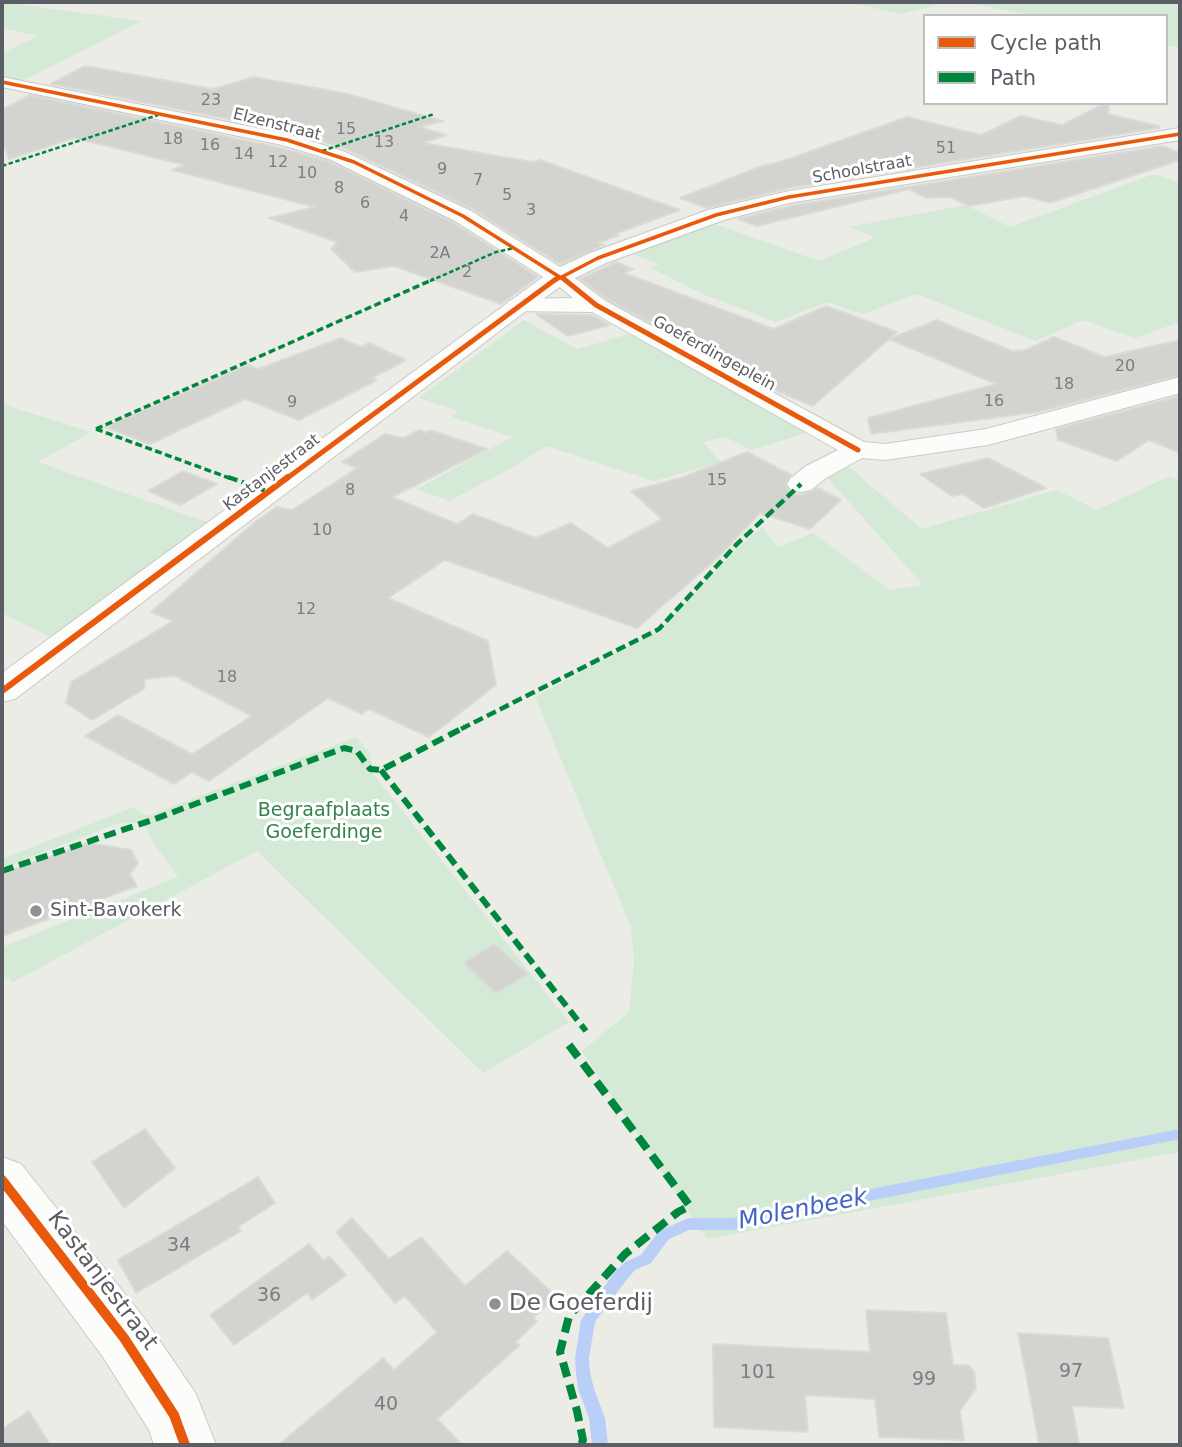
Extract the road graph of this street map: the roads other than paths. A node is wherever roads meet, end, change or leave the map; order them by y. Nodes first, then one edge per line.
1 (2, 82) edge
2 (1180, 134) edge
3 (559, 277) junction
4 (596, 305) junction
5 (517, 306) junction
6 (1180, 385) edge
7 (858, 450) junction
8 (801, 484) dead end
9 (2, 691) edge
10 (2, 1180) edge
11 (185, 1445) edge

1 - 3 street, Elzenstraat
2 - 3 street, Schoolstraat
3 - 4 street, Goeferdingeplein
3 - 5 street, Kastanjestraat
4 - 5 street, Goeferdingeplein
4 - 7 street, Goeferdingeplein
5 - 9 street, Kastanjestraat
6 - 7 street, Goeferdingeplein
7 - 8 street, Goeferdingeplein
10 - 11 street, Kastanjestraat

